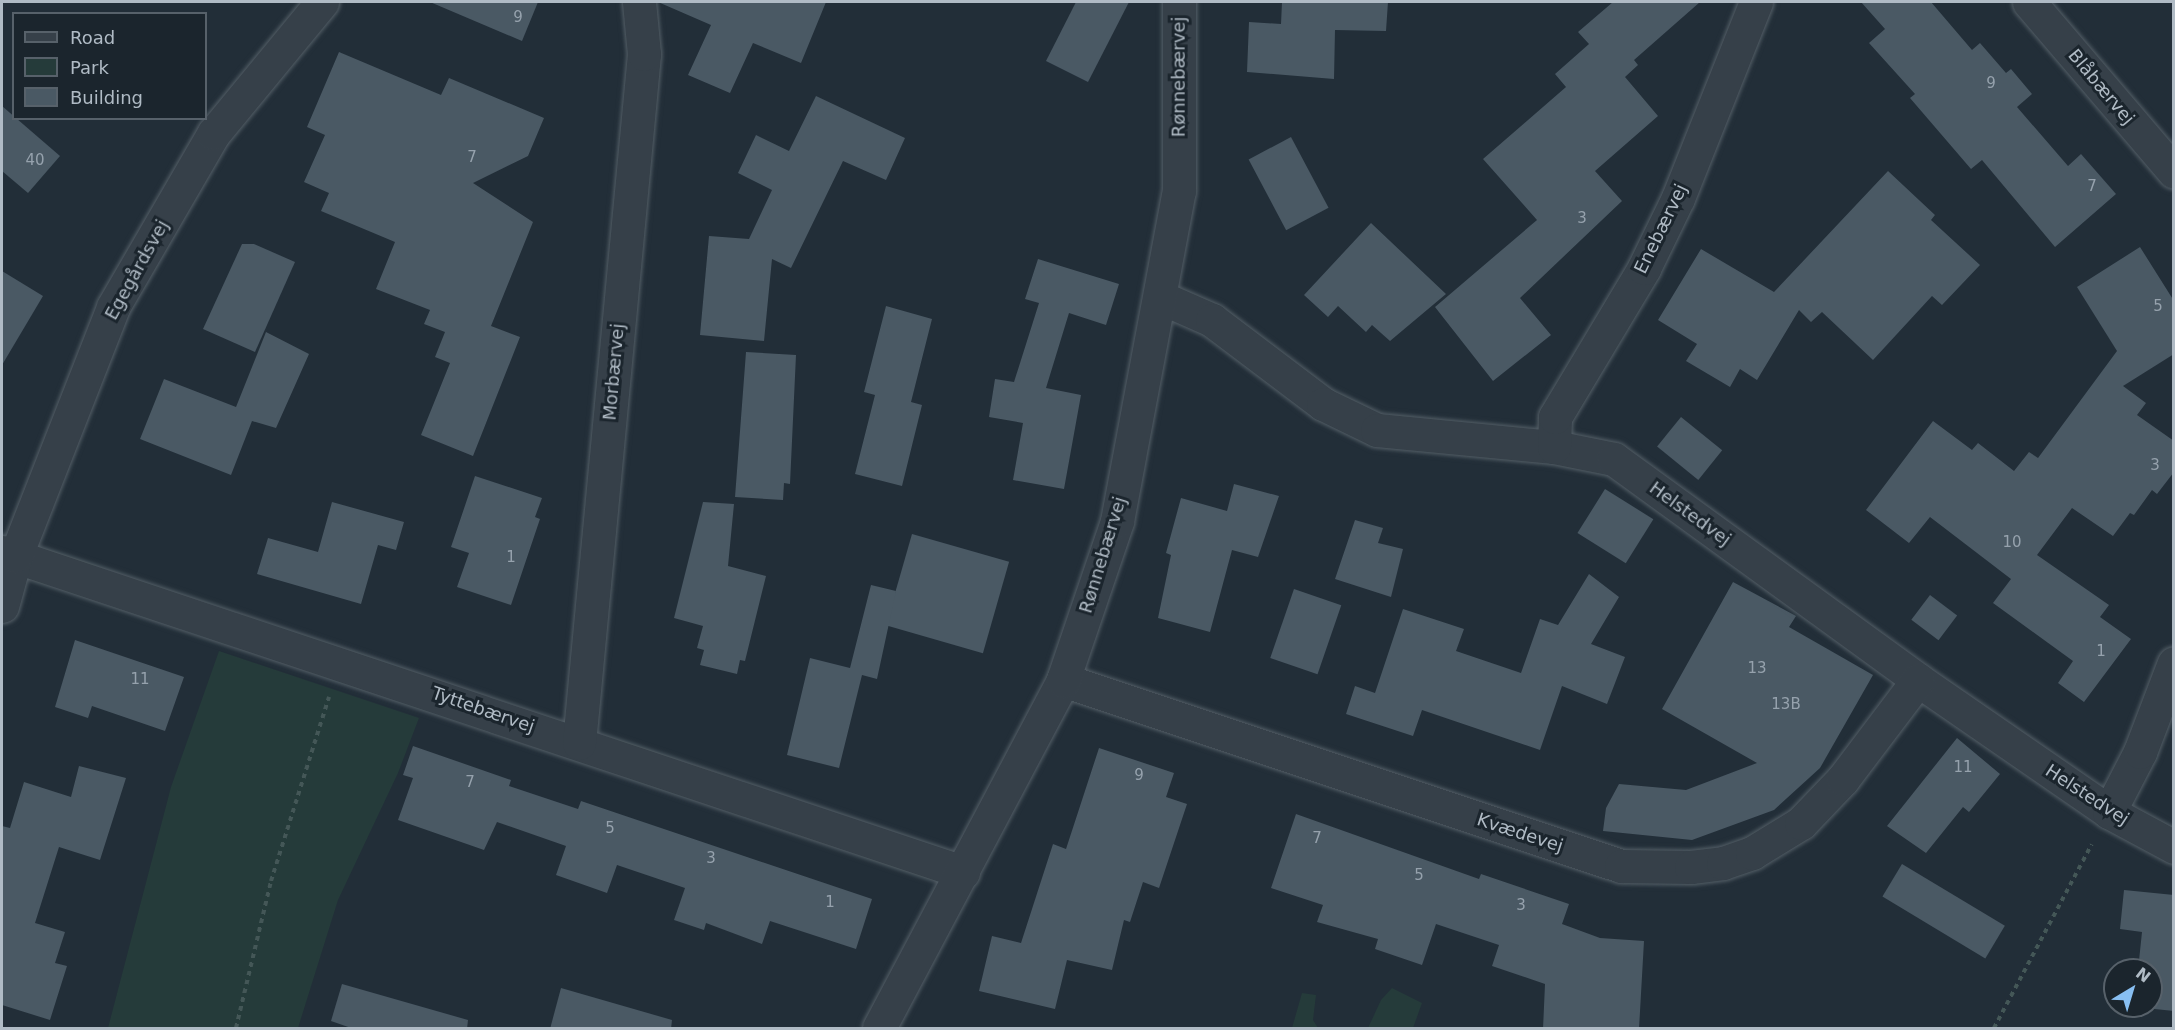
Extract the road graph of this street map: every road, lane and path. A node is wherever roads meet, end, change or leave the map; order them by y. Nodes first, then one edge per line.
1 (322, 2) edge
2 (639, 2) edge
3 (1179, 2) edge
4 (1756, 2) edge
5 (2029, 2) edge
6 (2174, 172) edge
7 (1162, 298) junction
8 (1554, 447) junction
9 (9, 554) edge
10 (2, 606) edge
11 (340, 662) junction
12 (2174, 663) edge
13 (1063, 680) junction
14 (1918, 680) junction
15 (579, 743) junction
16 (2109, 812) junction
17 (2174, 847) edge
18 (963, 872) junction
19 (236, 1029) edge
20 (879, 1029) edge
21 (1994, 1029) edge

1 - 9 street, Egegårdsvej
2 - 15 street, Morbærvej
3 - 7 street, Rønnebærvej
4 - 8 street, Enebærvej
5 - 6 street, Blåbærvej
7 - 8 street, Helstedvej
7 - 13 street, Rønnebærvej
8 - 14 street, Helstedvej
9 - 10 street, Egegårdsvej
9 - 11 street, Tyttebærvej
11 - 15 street, Tyttebærvej
11 - 19 path
12 - 16 street
13 - 14 street, Kvædevej
13 - 18 street, Rønnebærvej
14 - 16 street, Helstedvej
15 - 18 street, Tyttebærvej
16 - 17 street, Helstedvej
16 - 21 path
18 - 20 street, Rønnebærvej

